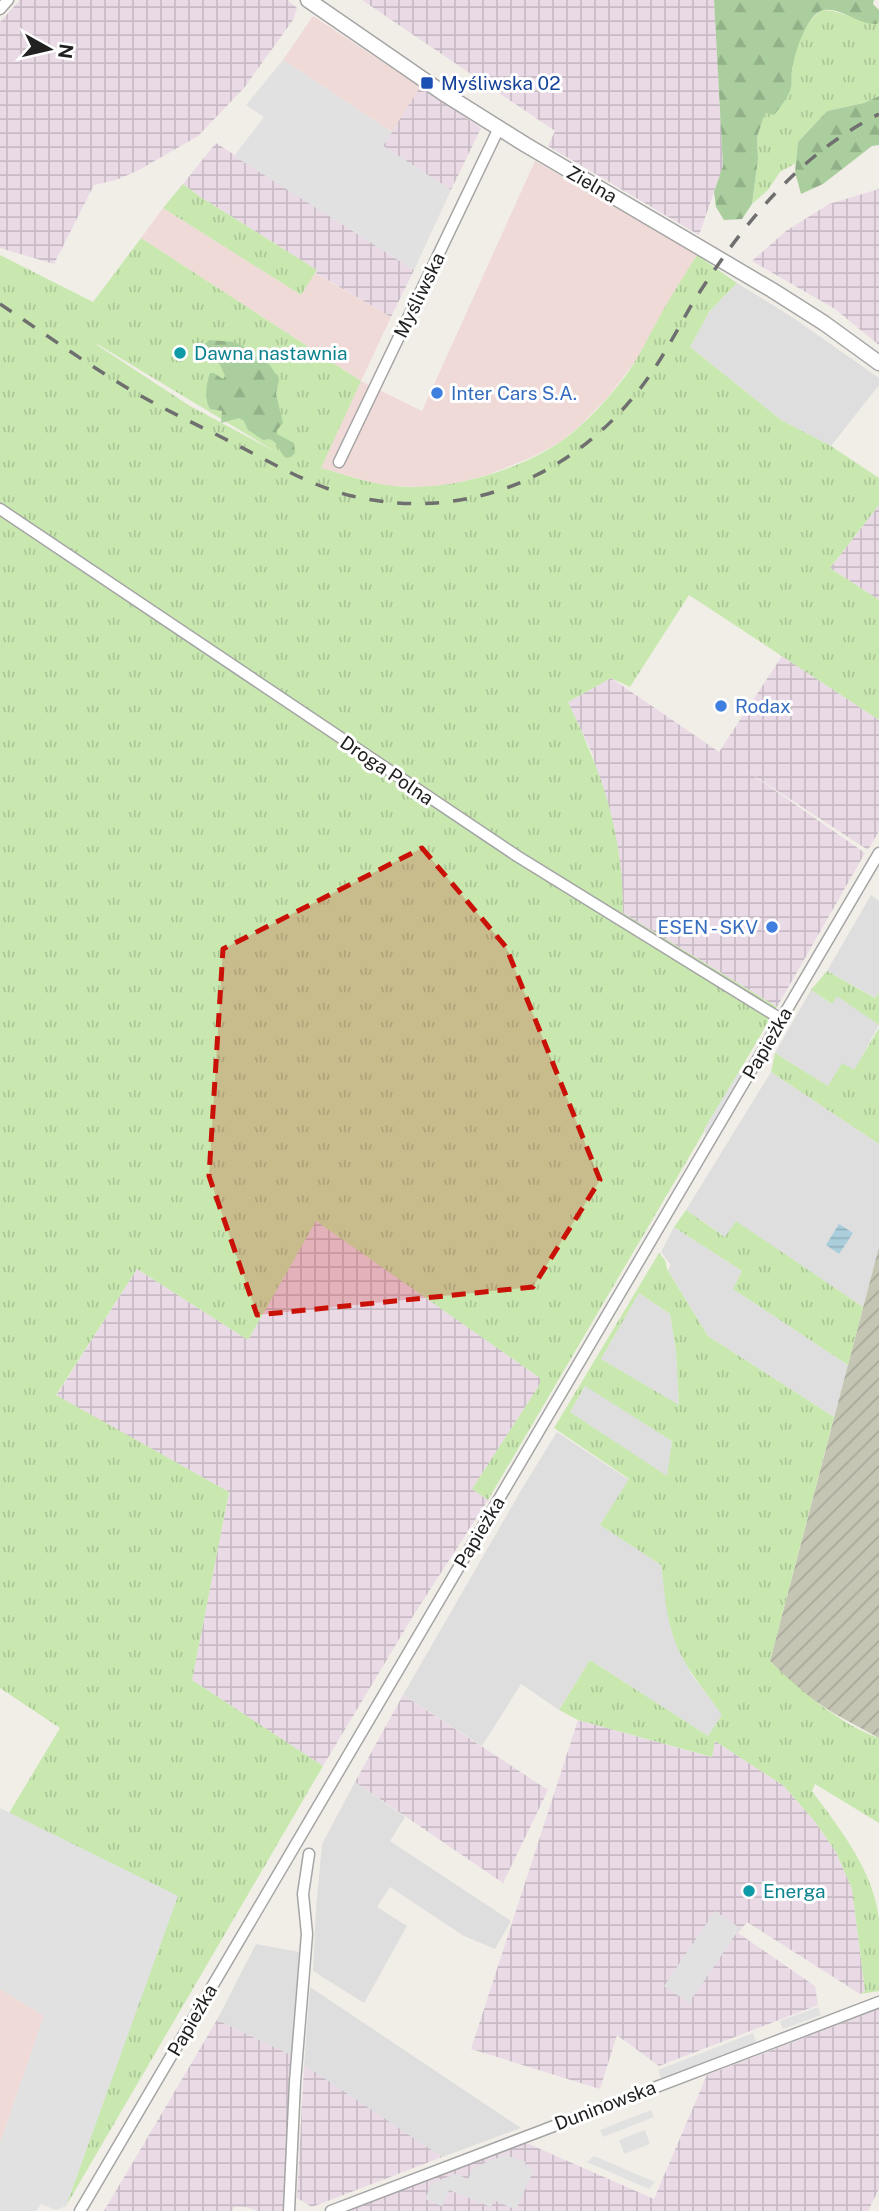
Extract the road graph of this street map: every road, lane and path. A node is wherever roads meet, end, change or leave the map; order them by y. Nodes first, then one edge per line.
1 (8, 0) edge
2 (308, 0) edge
3 (0, 9) edge
4 (499, 128) junction
5 (879, 363) edge
6 (339, 462) dead end
7 (0, 509) edge
8 (879, 853) edge
9 (781, 1019) junction
10 (309, 1854) dead end
11 (879, 2001) edge
12 (289, 2198) junction
13 (80, 2211) edge
14 (289, 2211) edge
15 (302, 2211) edge
16 (331, 2211) edge

1 - 3 street
2 - 4 street, Zielna
4 - 5 street, Zielna
4 - 6 street, Myśliwska
7 - 9 street, Droga Polna
8 - 9 street, Papieżka
9 - 13 street, Papieżka
10 - 12 street
11 - 16 street, Duninowska
12 - 14 street
12 - 15 street

